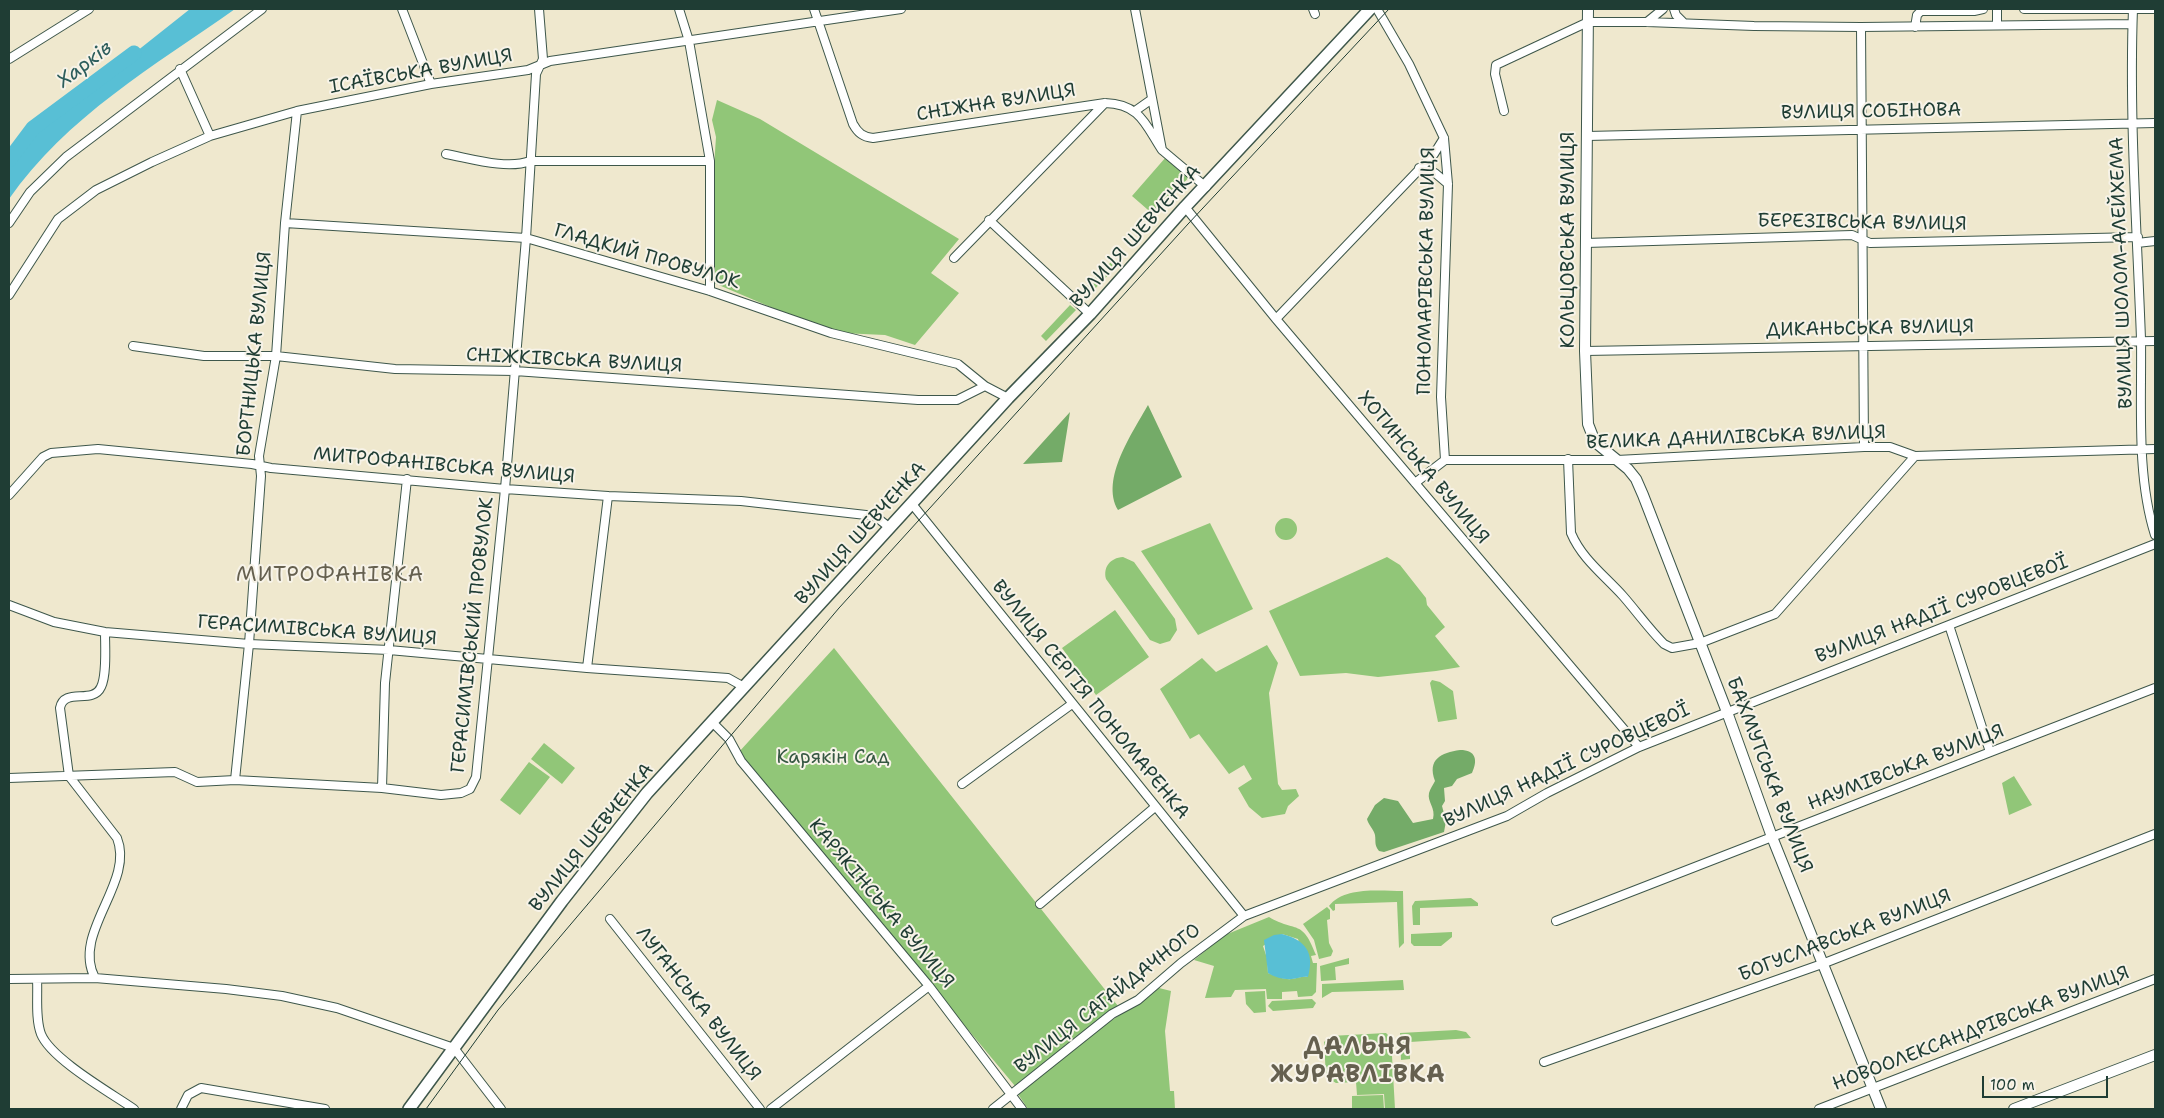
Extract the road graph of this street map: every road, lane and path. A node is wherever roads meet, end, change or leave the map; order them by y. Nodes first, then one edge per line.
1 (88, 9) edge
2 (262, 9) edge
3 (402, 9) edge
4 (538, 9) edge
5 (679, 9) edge
6 (814, 9) edge
7 (900, 9) edge
8 (1135, 9) edge
9 (1370, 9) edge
10 (1377, 9) edge
11 (1588, 9) edge
12 (1663, 9) edge
13 (1674, 9) edge
14 (1983, 9) edge
15 (1997, 9) edge
16 (2024, 9) edge
17 (2133, 9) edge
18 (2155, 9) edge
19 (817, 22) junction
20 (1588, 22) junction
21 (1647, 22) junction
22 (1684, 23) junction
23 (2132, 24) junction
24 (1997, 25) junction
25 (1915, 26) junction
26 (1861, 27) junction
27 (689, 41) junction
28 (9, 59) edge
29 (540, 66) junction
30 (180, 69) junction
31 (431, 84) junction
32 (1152, 99) junction
33 (1105, 103) junction
34 (1083, 106) junction
35 (297, 111) junction
36 (1135, 111) junction
37 (1504, 111) dead end
38 (1087, 122) junction
39 (2134, 123) junction
40 (2155, 123) edge
41 (1862, 128) junction
42 (210, 136) junction
43 (1587, 136) junction
44 (1444, 138) junction
45 (1162, 150) junction
46 (446, 154) dead end
47 (530, 161) junction
48 (710, 161) junction
49 (1419, 168) junction
50 (1448, 184) junction
51 (1206, 186) junction
52 (1185, 207) junction
53 (989, 220) junction
54 (9, 223) edge
55 (285, 223) junction
56 (526, 238) junction
57 (1863, 240) junction
58 (2137, 240) junction
59 (2155, 242) edge
60 (1586, 243) junction
61 (954, 258) dead end
62 (710, 291) junction
63 (9, 295) edge
64 (1090, 314) junction
65 (1276, 319) junction
66 (2141, 341) junction
67 (2155, 341) edge
68 (1864, 345) junction
69 (132, 346) dead end
70 (1585, 351) junction
71 (276, 356) junction
72 (515, 371) junction
73 (985, 386) junction
74 (1008, 398) junction
75 (1864, 447) junction
76 (2143, 449) junction
77 (2155, 449) edge
78 (1915, 456) junction
79 (1568, 459) junction
80 (1445, 460) junction
81 (1616, 460) junction
82 (260, 466) junction
83 (407, 479) junction
84 (1415, 483) junction
85 (505, 489) junction
86 (9, 495) edge
87 (608, 496) junction
88 (912, 504) junction
89 (890, 528) junction
90 (2155, 535) edge
91 (2155, 544) edge
92 (9, 605) edge
93 (1949, 625) junction
94 (105, 632) junction
95 (1700, 643) junction
96 (249, 644) junction
97 (389, 650) junction
98 (487, 660) junction
99 (587, 668) junction
100 (744, 687) junction
101 (2155, 688) edge
102 (1072, 704) junction
103 (1727, 712) junction
104 (712, 722) junction
105 (1639, 747) junction
106 (1990, 752) junction
107 (69, 776) junction
108 (9, 778) edge
109 (235, 780) junction
110 (962, 784) dead end
111 (382, 788) junction
112 (1156, 806) junction
113 (2155, 834) edge
114 (1772, 837) junction
115 (1040, 904) dead end
116 (1244, 916) junction
117 (610, 919) dead end
118 (1556, 921) dead end
119 (1822, 964) junction
120 (95, 978) junction
121 (9, 979) edge
122 (38, 979) junction
123 (2155, 979) edge
124 (929, 986) junction
125 (454, 1048) junction
126 (2155, 1055) edge
127 (1544, 1062) dead end
128 (1873, 1088) junction
129 (1012, 1094) junction
130 (134, 1109) edge
131 (181, 1109) edge
132 (325, 1109) edge
133 (409, 1109) edge
134 (501, 1109) edge
135 (760, 1109) edge
136 (771, 1109) edge
137 (993, 1109) edge
138 (1022, 1109) edge
139 (1819, 1109) edge
140 (1881, 1109) edge
141 (2014, 1109) edge

1 - 28 street
2 - 30 street
3 - 31 street
4 - 29 street, ГЕРАСИМІВСЬКИЙ ПРОВУЛОК
5 - 27 street
6 - 19 street
7 - 19 street, ІСАЇВСЬКА ВУЛИЦЯ
8 - 32 street
9 - 51 main road, ВУЛИЦЯ ШЕВЧЕНКА
10 - 44 street, ПОНОМАРІВСЬКА ВУЛИЦЯ
11 - 20 street, КОЛЬЦОВСЬКА ВУЛИЦЯ
12 - 21 street
13 - 22 street
14 - 25 street
15 - 24 street
16 - 17 street
17 - 18 street
17 - 23 street, ВУЛИЦЯ ШОЛОМ-АЛЕЙХЕМА
19 - 27 street, ІСАЇВСЬКА ВУЛИЦЯ
19 - 34 street, СНІЖНА ВУЛИЦЯ
20 - 21 street
20 - 37 street
20 - 43 street, КОЛЬЦОВСЬКА ВУЛИЦЯ
21 - 22 street
22 - 26 street
23 - 24 street
23 - 39 street, ВУЛИЦЯ ШОЛОМ-АЛЕЙХЕМА
24 - 25 street
25 - 26 street
26 - 41 street
27 - 29 street, ІСАЇВСЬКА ВУЛИЦЯ
27 - 48 street
29 - 31 street, ІСАЇВСЬКА ВУЛИЦЯ
29 - 47 street, ГЕРАСИМІВСЬКИЙ ПРОВУЛОК
30 - 42 street
30 - 54 street
31 - 35 street, ІСАЇВСЬКА ВУЛИЦЯ
32 - 36 street
32 - 45 street
33 - 34 street, СНІЖНА ВУЛИЦЯ
33 - 36 street, СНІЖНА ВУЛИЦЯ
33 - 38 street
34 - 38 street
35 - 42 street, ІСАЇВСЬКА ВУЛИЦЯ
35 - 55 street, БОРТНИЦЬКА ВУЛИЦЯ
36 - 45 street
38 - 53 street
39 - 40 street, ВУЛИЦЯ СОБІНОВА
39 - 41 street, ВУЛИЦЯ СОБІНОВА
39 - 58 street, ВУЛИЦЯ ШОЛОМ-АЛЕЙХЕМА
41 - 43 street, ВУЛИЦЯ СОБІНОВА
41 - 57 street
42 - 63 street, ІСАЇВСЬКА ВУЛИЦЯ
43 - 60 street, КОЛЬЦОВСЬКА ВУЛИЦЯ
44 - 49 street
44 - 50 street, ПОНОМАРІВСЬКА ВУЛИЦЯ
45 - 51 street
46 - 47 street
47 - 48 street
47 - 56 street, ГЕРАСИМІВСЬКИЙ ПРОВУЛОК
48 - 62 street
49 - 50 street
49 - 65 street
50 - 80 street, ПОНОМАРІВСЬКА ВУЛИЦЯ
51 - 52 main road, ВУЛИЦЯ ШЕВЧЕНКА
52 - 64 main road, ВУЛИЦЯ ШЕВЧЕНКА
52 - 65 street, ХОТИНСЬКА ВУЛИЦЯ
53 - 61 street
53 - 64 street
55 - 56 street, ГЛАДКИЙ ПРОВУЛОК
55 - 71 street, БОРТНИЦЬКА ВУЛИЦЯ
56 - 62 street, ГЛАДКИЙ ПРОВУЛОК
56 - 72 street, ГЕРАСИМІВСЬКИЙ ПРОВУЛОК
57 - 58 street, БЕРЕЗІВСЬКА ВУЛИЦЯ
57 - 60 street, БЕРЕЗІВСЬКА ВУЛИЦЯ
57 - 68 street
58 - 59 street, БЕРЕЗІВСЬКА ВУЛИЦЯ
58 - 66 street, ВУЛИЦЯ ШОЛОМ-АЛЕЙХЕМА
60 - 70 street, КОЛЬЦОВСЬКА ВУЛИЦЯ
62 - 73 street, ГЛАДКИЙ ПРОВУЛОК
64 - 74 main road, ВУЛИЦЯ ШЕВЧЕНКА
65 - 84 street, ХОТИНСЬКА ВУЛИЦЯ
66 - 67 street, ДИКАНЬСЬКА ВУЛИЦЯ
66 - 68 street, ДИКАНЬСЬКА ВУЛИЦЯ
66 - 76 street, ВУЛИЦЯ ШОЛОМ-АЛЕЙХЕМА
68 - 70 street, ДИКАНЬСЬКА ВУЛИЦЯ
68 - 75 street
69 - 71 street, СНІЖКІВСЬКА ВУЛИЦЯ
70 - 81 street, КОЛЬЦОВСЬКА ВУЛИЦЯ
71 - 72 street, СНІЖКІВСЬКА ВУЛИЦЯ
71 - 82 street, БОРТНИЦЬКА ВУЛИЦЯ
72 - 73 street, СНІЖКІВСЬКА ВУЛИЦЯ
72 - 85 street, ГЕРАСИМІВСЬКИЙ ПРОВУЛОК
73 - 74 street
74 - 88 main road, ВУЛИЦЯ ШЕВЧЕНКА
75 - 78 street, ВЕЛИКА ДАНИЛІВСЬКА ВУЛИЦЯ
75 - 81 street, ВЕЛИКА ДАНИЛІВСЬКА ВУЛИЦЯ
76 - 77 street, ВЕЛИКА ДАНИЛІВСЬКА ВУЛИЦЯ
76 - 78 street, ВЕЛИКА ДАНИЛІВСЬКА ВУЛИЦЯ
76 - 90 street, ВУЛИЦЯ ШОЛОМ-АЛЕЙХЕМА
78 - 95 street
79 - 80 street, ВЕЛИКА ДАНИЛІВСЬКА ВУЛИЦЯ
79 - 81 street, ВЕЛИКА ДАНИЛІВСЬКА ВУЛИЦЯ
79 - 95 street
80 - 84 street
81 - 95 street, БАХМУТСЬКА ВУЛИЦЯ
82 - 83 street, МИТРОФАНІВСЬКА ВУЛИЦЯ
82 - 86 street, МИТРОФАНІВСЬКА ВУЛИЦЯ
82 - 96 street, БОРТНИЦЬКА ВУЛИЦЯ
83 - 85 street, МИТРОФАНІВСЬКА ВУЛИЦЯ
83 - 97 street
84 - 105 street, ХОТИНСЬКА ВУЛИЦЯ
85 - 87 street, МИТРОФАНІВСЬКА ВУЛИЦЯ
85 - 98 street, ГЕРАСИМІВСЬКИЙ ПРОВУЛОК
87 - 89 street, МИТРОФАНІВСЬКА ВУЛИЦЯ
87 - 99 street
88 - 89 main road, ВУЛИЦЯ ШЕВЧЕНКА
88 - 102 street, ВУЛИЦЯ СЕРГІЯ ПОНОМАРЕНКА
89 - 100 main road, ВУЛИЦЯ ШЕВЧЕНКА
91 - 93 street, ВУЛИЦЯ НАДІЇ СУРОВЦЕВОЇ
92 - 94 street, ГЕРАСИМІВСЬКА ВУЛИЦЯ
93 - 103 street, ВУЛИЦЯ НАДІЇ СУРОВЦЕВОЇ
93 - 106 street
94 - 96 street, ГЕРАСИМІВСЬКА ВУЛИЦЯ
94 - 107 street
95 - 103 street, БАХМУТСЬКА ВУЛИЦЯ
96 - 97 street, ГЕРАСИМІВСЬКА ВУЛИЦЯ
96 - 109 street, БОРТНИЦЬКА ВУЛИЦЯ
97 - 98 street, ГЕРАСИМІВСЬКА ВУЛИЦЯ
97 - 111 street
98 - 99 street, ГЕРАСИМІВСЬКА ВУЛИЦЯ
98 - 111 street, ГЕРАСИМІВСЬКИЙ ПРОВУЛОК
99 - 100 street, ГЕРАСИМІВСЬКА ВУЛИЦЯ
100 - 104 main road, ВУЛИЦЯ ШЕВЧЕНКА
101 - 106 street, НАУМІВСЬКА ВУЛИЦЯ
102 - 110 street
102 - 112 street, ВУЛИЦЯ СЕРГІЯ ПОНОМАРЕНКА
103 - 105 street, ВУЛИЦЯ НАДІЇ СУРОВЦЕВОЇ
103 - 114 street, БАХМУТСЬКА ВУЛИЦЯ
104 - 124 street, КАРЯКІНСЬКА ВУЛИЦЯ
104 - 125 main road, ВУЛИЦЯ ШЕВЧЕНКА
105 - 116 street, ВУЛИЦЯ НАДІЇ СУРОВЦЕВОЇ
106 - 114 street, НАУМІВСЬКА ВУЛИЦЯ
107 - 108 street
107 - 109 street
107 - 120 street
109 - 111 street
112 - 115 street
112 - 116 street, ВУЛИЦЯ СЕРГІЯ ПОНОМАРЕНКА
113 - 119 street, БОГУСЛАВСЬКА ВУЛИЦЯ
114 - 118 street, НАУМІВСЬКА ВУЛИЦЯ
114 - 119 street, БАХМУТСЬКА ВУЛИЦЯ
116 - 129 street, ВУЛИЦЯ САГАЙДАЧНОГО
117 - 135 street, ЛУГАНСЬКА ВУЛИЦЯ
119 - 127 street, БОГУСЛАВСЬКА ВУЛИЦЯ
119 - 128 street, БАХМУТСЬКА ВУЛИЦЯ
120 - 122 street
120 - 125 street
121 - 122 street
122 - 130 street
123 - 128 street, НОВООЛЕКСАНДРІВСЬКА ВУЛИЦЯ
124 - 129 street, КАРЯКІНСЬКА ВУЛИЦЯ
124 - 136 street
125 - 133 main road, ВУЛИЦЯ ШЕВЧЕНКА
125 - 134 street
126 - 141 street
128 - 139 street, НОВООЛЕКСАНДРІВСЬКА ВУЛИЦЯ
128 - 140 street, БАХМУТСЬКА ВУЛИЦЯ
129 - 137 street, ВУЛИЦЯ САГАЙДАЧНОГО
129 - 138 street, КАРЯКІНСЬКА ВУЛИЦЯ
131 - 132 street

